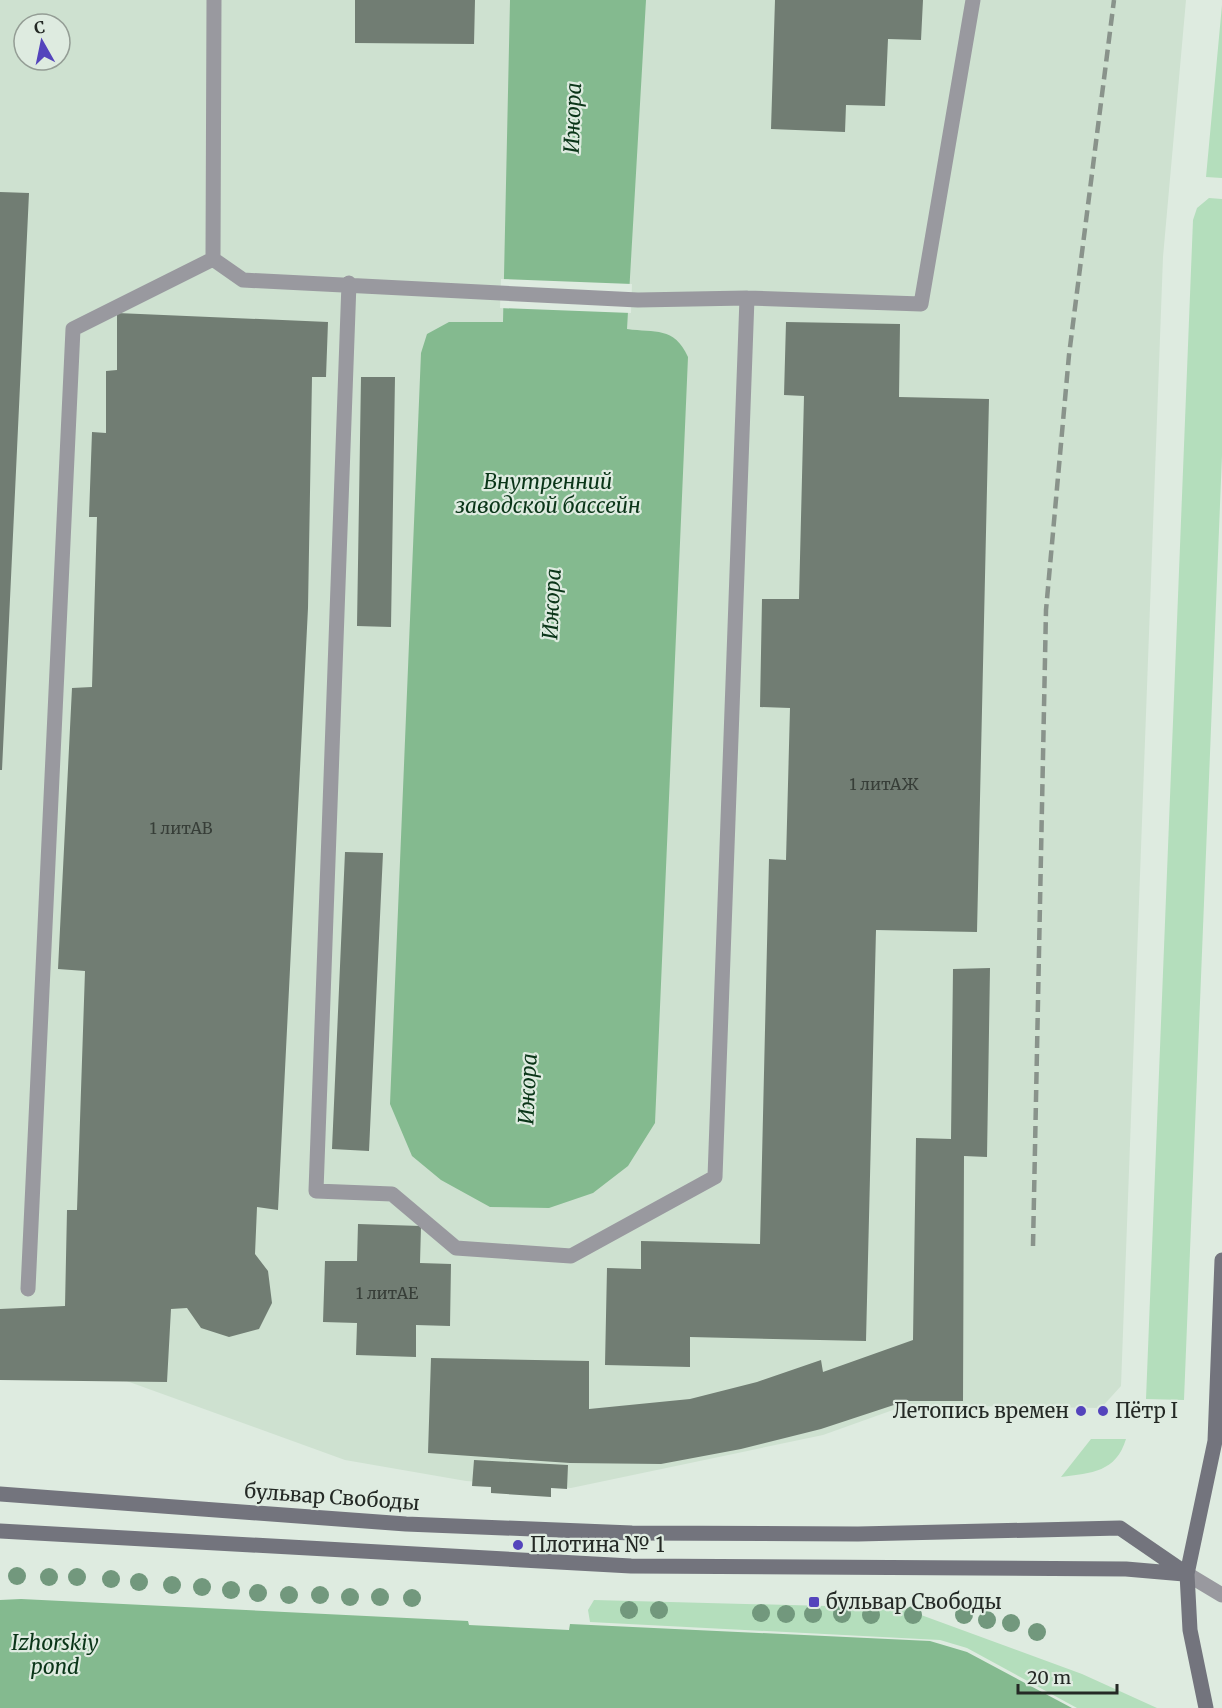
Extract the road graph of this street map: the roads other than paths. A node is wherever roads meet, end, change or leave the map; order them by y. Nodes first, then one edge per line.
1 (214, 0) edge
2 (973, 0) edge
3 (213, 260) junction
4 (349, 283) junction
5 (747, 298) junction
6 (1222, 1260) edge
7 (28, 1289) dead end
8 (0, 1494) edge
9 (0, 1531) edge
10 (1187, 1574) junction
11 (1222, 1594) edge
12 (1205, 1703) edge

1 - 3 street
2 - 5 street
3 - 4 street
3 - 7 street
4 - 5 street
4 - 5 street
6 - 10 main road
8 - 10 main road, бульвар Свободы
9 - 10 main road
10 - 11 street
10 - 12 main road

